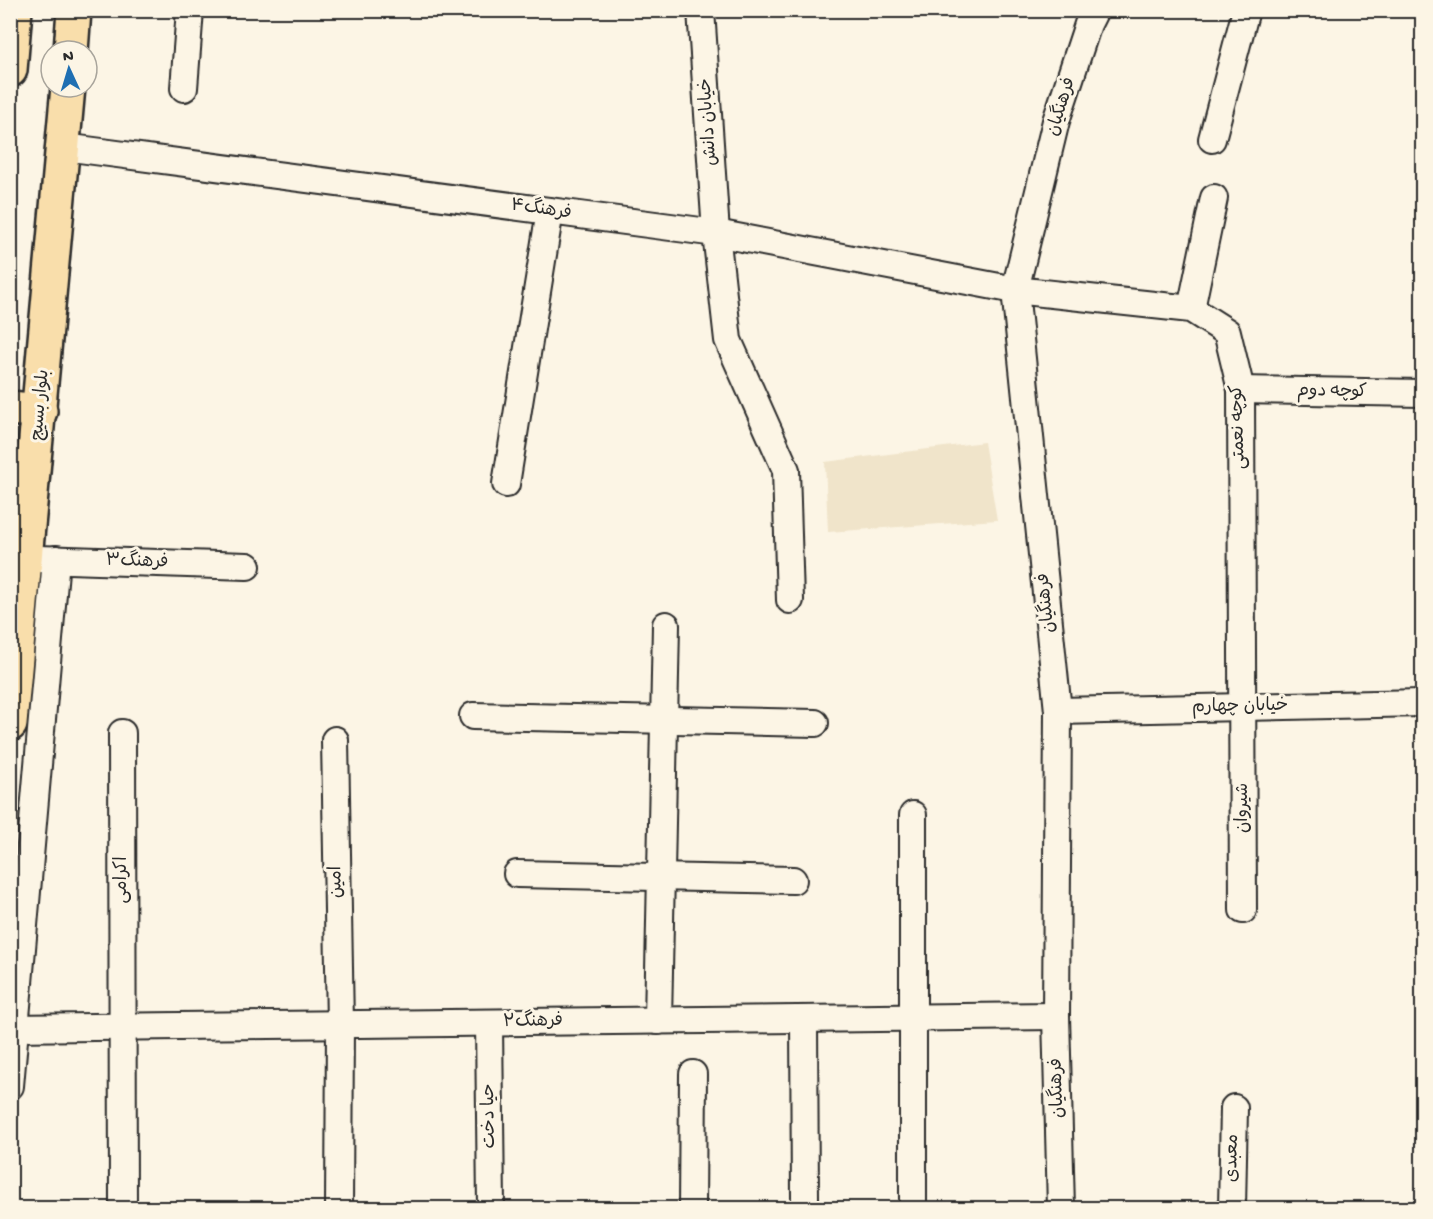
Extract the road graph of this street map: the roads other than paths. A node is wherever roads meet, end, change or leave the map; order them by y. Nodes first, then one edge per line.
1 (15, 10) edge
2 (74, 10) edge
3 (190, 10) edge
4 (701, 10) edge
5 (1095, 10) edge
6 (1246, 10) edge
7 (72, 39) edge
8 (10, 70) edge
9 (184, 87) dead end
10 (67, 99) edge
11 (1212, 140) dead end
12 (64, 147) junction
13 (1214, 198) dead end
14 (550, 211) junction
15 (716, 233) junction
16 (1015, 290) junction
17 (1191, 309) junction
18 (1241, 390) junction
19 (1422, 393) edge
20 (25, 410) edge
21 (506, 484) dead end
22 (41, 559) junction
23 (247, 566) dead end
24 (790, 600) dead end
25 (666, 625) dead end
26 (1422, 703) edge
27 (1244, 707) junction
28 (1058, 711) junction
29 (473, 716) dead end
30 (664, 720) junction
31 (815, 723) dead end
32 (10, 724) edge
33 (122, 733) dead end
34 (335, 740) dead end
35 (913, 814) dead end
36 (517, 874) dead end
37 (661, 877) junction
38 (794, 880) dead end
39 (1243, 910) dead end
40 (1056, 1016) junction
41 (913, 1018) junction
42 (804, 1019) junction
43 (658, 1021) junction
44 (489, 1023) junction
45 (340, 1024) junction
46 (122, 1027) junction
47 (13, 1028) edge
48 (693, 1074) dead end
49 (10, 1086) edge
50 (1234, 1108) dead end
51 (805, 1199) dead end
52 (123, 1209) edge
53 (339, 1209) edge
54 (491, 1209) edge
55 (692, 1209) edge
56 (913, 1209) edge
57 (1061, 1209) edge
58 (1232, 1209) edge

1 - 8 main road
2 - 7 main road
3 - 9 street
4 - 15 street, خیابان دانش
5 - 16 street, فرهنگیان
6 - 11 street
10 - 12 main road, بلوار بسیج
12 - 14 street, فرهنگ۴
12 - 20 main road, بلوار بسیج
13 - 17 street
14 - 15 street, فرهنگ۴
14 - 21 street
15 - 16 street, فرهنگ۴
15 - 24 street, خیابان دانش
16 - 17 street, کوچه نعمتی
16 - 28 street, فرهنگیان
17 - 18 street, کوچه نعمتی
18 - 19 street, کوچه دوم
18 - 27 street, کوچه نعمتی
20 - 22 main road, بلوار بسیج
22 - 23 street, فرهنگ۳
22 - 32 main road, بلوار بسیج
22 - 47 street
25 - 30 street
26 - 27 street, خیابان چهارم
27 - 28 street, خیابان چهارم
27 - 39 street, شیروان
28 - 40 street, فرهنگیان
29 - 30 street
30 - 31 street
30 - 37 street
33 - 46 street, اکرامی
34 - 45 street, امین
35 - 41 street
36 - 37 street
37 - 38 street
37 - 43 street
40 - 41 street, فرهنگ۲
40 - 57 street, فرهنگیان
41 - 42 street, فرهنگ۲
41 - 56 street
42 - 43 street, فرهنگ۲
42 - 51 street
43 - 44 street, فرهنگ۲
44 - 45 street, فرهنگ۲
44 - 54 street, حیا دخت
45 - 46 street, فرهنگ۲
45 - 53 street, امین
46 - 47 street, فرهنگ۲
46 - 52 street, اکرامی
47 - 49 street
48 - 55 street
50 - 58 street, معبدی

